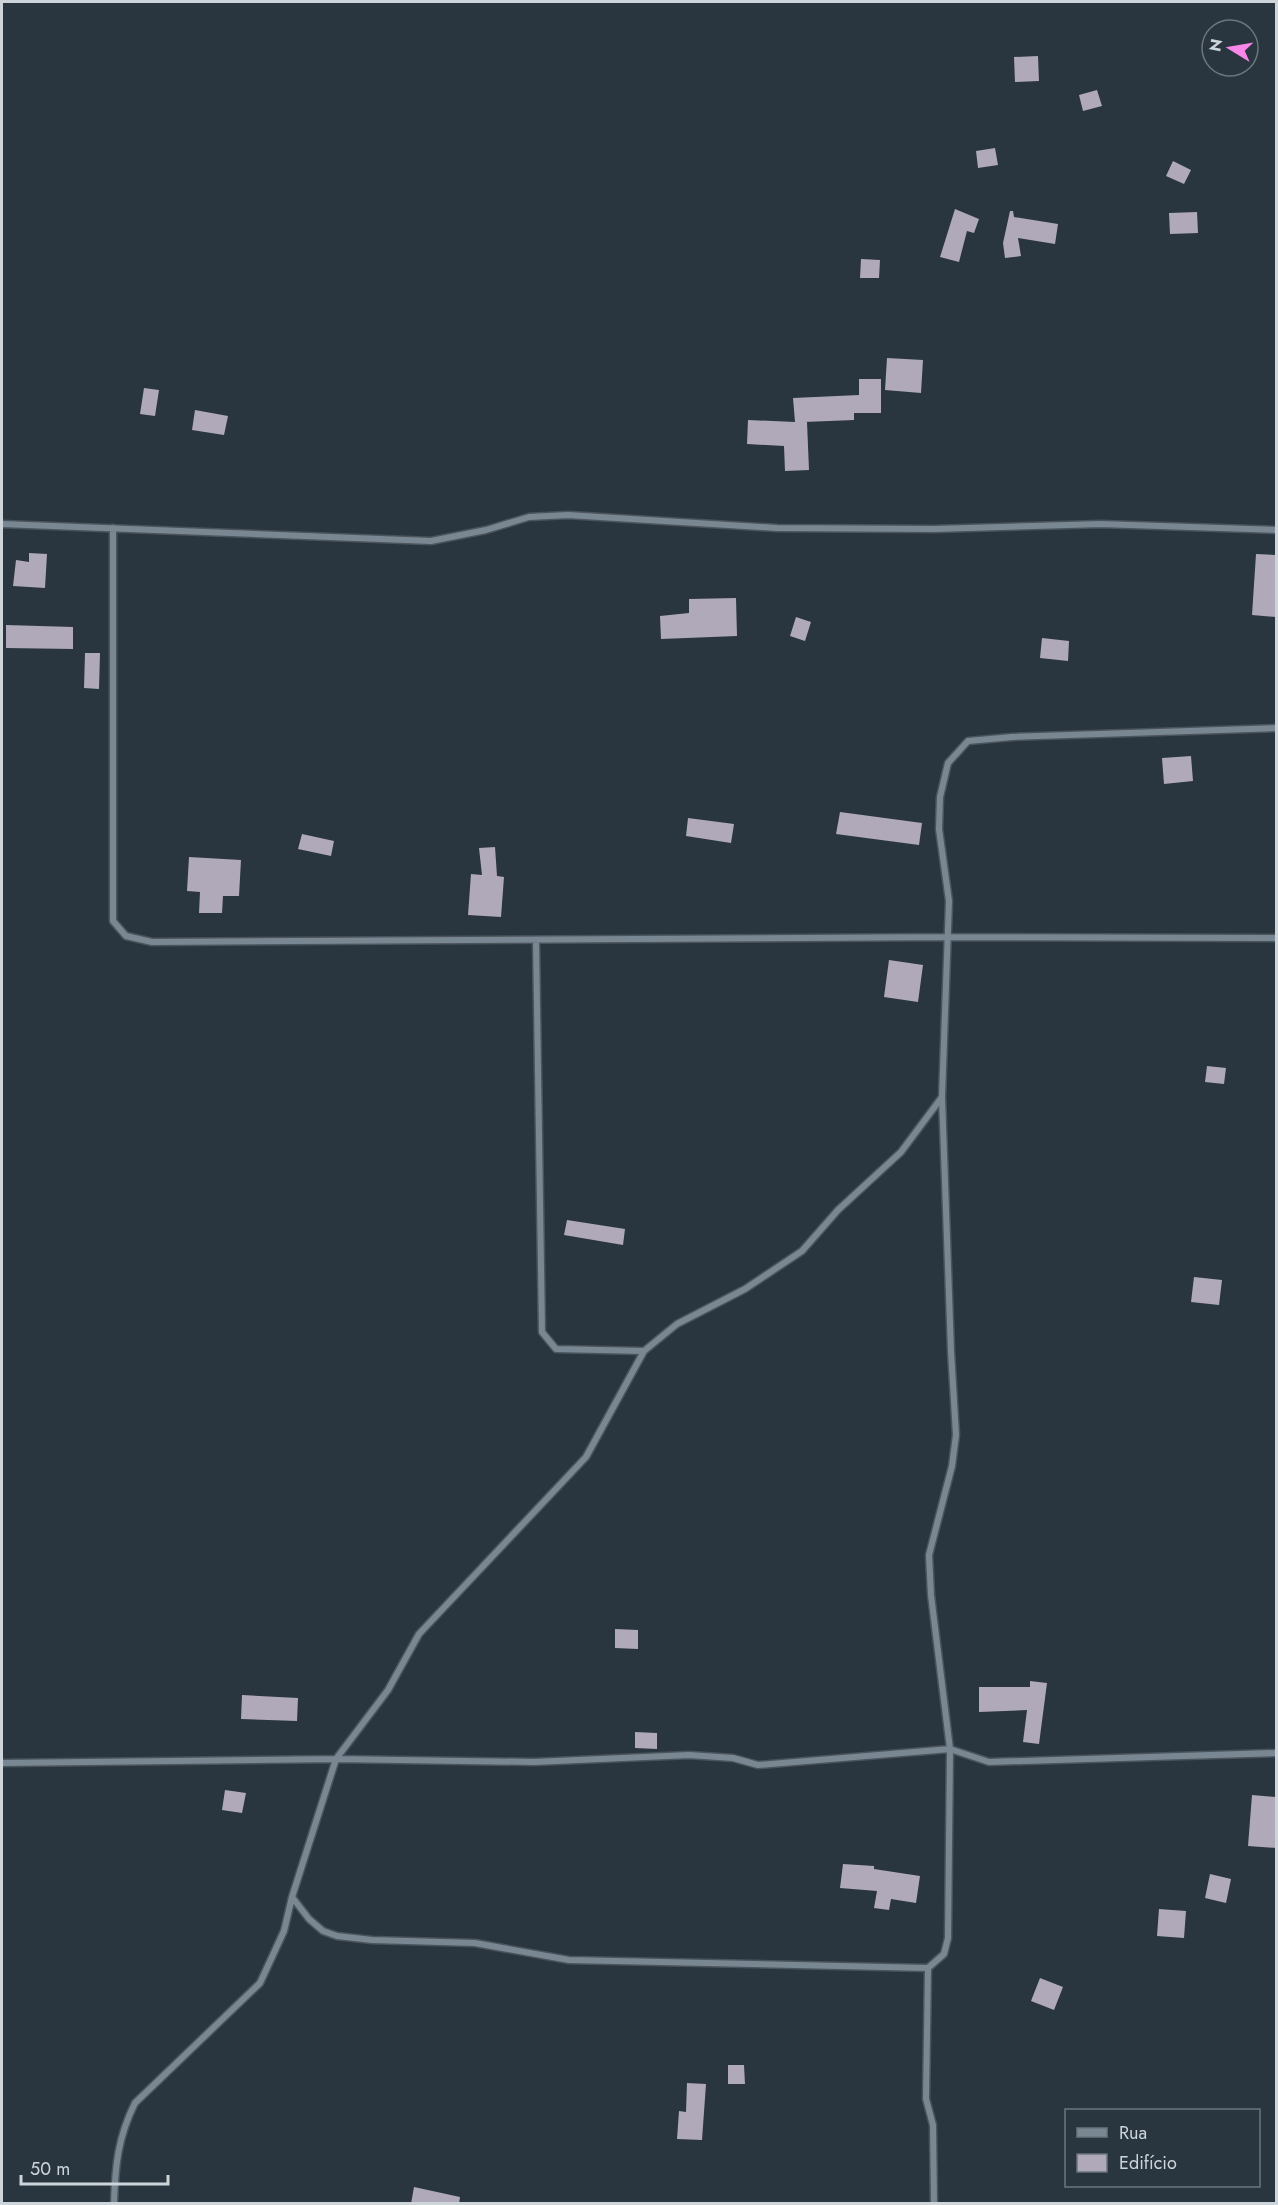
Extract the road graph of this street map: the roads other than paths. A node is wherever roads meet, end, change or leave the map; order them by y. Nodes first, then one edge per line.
1 (2, 524) edge
2 (113, 528) junction
3 (1276, 530) edge
4 (1276, 728) edge
5 (949, 937) junction
6 (1276, 938) edge
7 (536, 939) junction
8 (942, 1097) junction
9 (644, 1351) junction
10 (950, 1749) junction
11 (1276, 1753) edge
12 (336, 1759) junction
13 (2, 1763) edge
14 (292, 1897) junction
15 (928, 1968) junction
16 (114, 2204) edge
17 (933, 2204) edge

1 - 2 street
2 - 3 street
2 - 7 street
4 - 5 street
5 - 6 street
5 - 7 street
5 - 8 street
7 - 9 street
8 - 9 street
8 - 10 street
9 - 12 street
10 - 11 street
10 - 12 street
10 - 15 street
12 - 13 street
12 - 14 street
14 - 15 street
14 - 16 street
15 - 17 street

